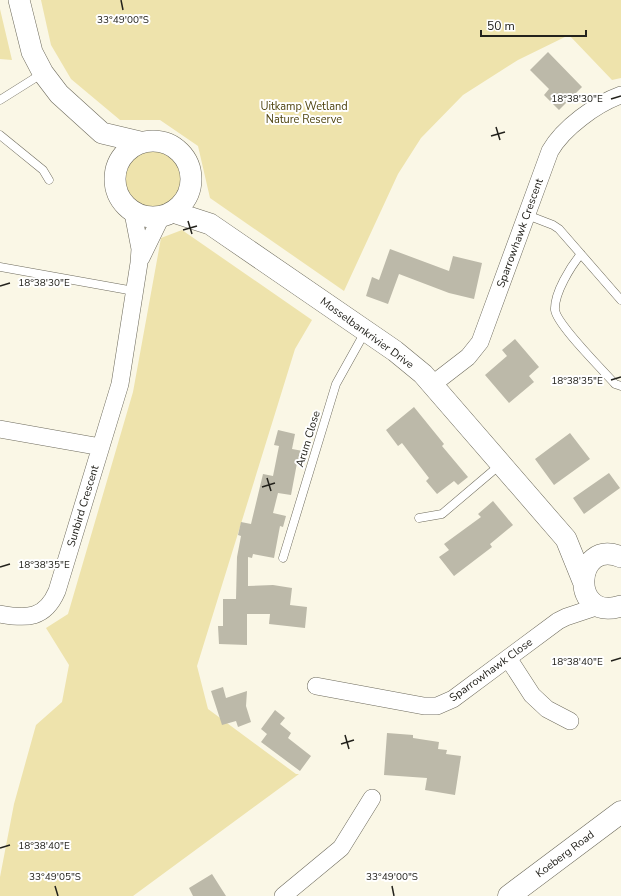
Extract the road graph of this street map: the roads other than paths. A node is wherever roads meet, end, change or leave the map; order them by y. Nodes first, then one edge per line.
1 (19, 0) edge
2 (43, 73) junction
3 (621, 95) edge
4 (0, 100) edge
5 (102, 133) junction
6 (0, 135) edge
7 (140, 142) junction
8 (114, 171) junction
9 (49, 180) dead end
10 (189, 192) junction
11 (133, 213) junction
12 (167, 215) junction
13 (527, 215) junction
14 (210, 224) junction
15 (581, 254) junction
16 (139, 263) junction
17 (0, 267) edge
18 (134, 291) junction
19 (621, 300) edge
20 (365, 331) junction
21 (433, 384) junction
22 (621, 386) edge
23 (0, 429) edge
24 (101, 447) junction
25 (501, 464) junction
26 (419, 518) dead end
27 (566, 539) junction
28 (617, 556) edge
29 (283, 558) dead end
30 (583, 585) junction
31 (613, 608) edge
32 (0, 614) edge
33 (566, 617) junction
34 (508, 658) junction
35 (316, 686) dead end
36 (570, 721) dead end
37 (372, 798) dead end
38 (620, 809) edge
39 (283, 896) edge
40 (509, 896) edge

1 - 2 street
2 - 4 lane
2 - 5 street
3 - 13 street, Sparrowhawk Crescent
5 - 7 street
5 - 8 street
6 - 9 lane
7 - 8 street
7 - 10 street
8 - 11 street
10 - 12 street
10 - 14 street, Mosselbankrivier Drive
11 - 12 street, Mosselbankrivier Drive
11 - 16 street, Sunbird Crescent
12 - 14 street, Mosselbankrivier Drive
12 - 16 street, Sunbird Crescent
13 - 15 lane
13 - 21 street, Sparrowhawk Crescent
14 - 20 street, Mosselbankrivier Drive
15 - 19 lane
15 - 22 lane
16 - 18 street, Sunbird Crescent
17 - 18 lane
18 - 24 street, Sunbird Crescent
20 - 21 street, Mosselbankrivier Drive
20 - 29 lane, Arum Close
21 - 25 street, Mosselbankrivier Drive
23 - 24 street
24 - 32 street, Sunbird Crescent
25 - 26 lane
25 - 27 street, Mosselbankrivier Drive
27 - 28 street, Mosselbankrivier Drive
27 - 30 street, Mosselbankrivier Drive
28 - 30 street, Mosselbankrivier Drive
30 - 31 street, Mosselbankrivier Drive
30 - 33 street, Sparrowhawk Close
31 - 33 street, Sparrowhawk Close
33 - 34 street, Sparrowhawk Close
34 - 35 street, Sparrowhawk Close
34 - 36 street
37 - 39 street
38 - 40 main road, Koeberg Road

